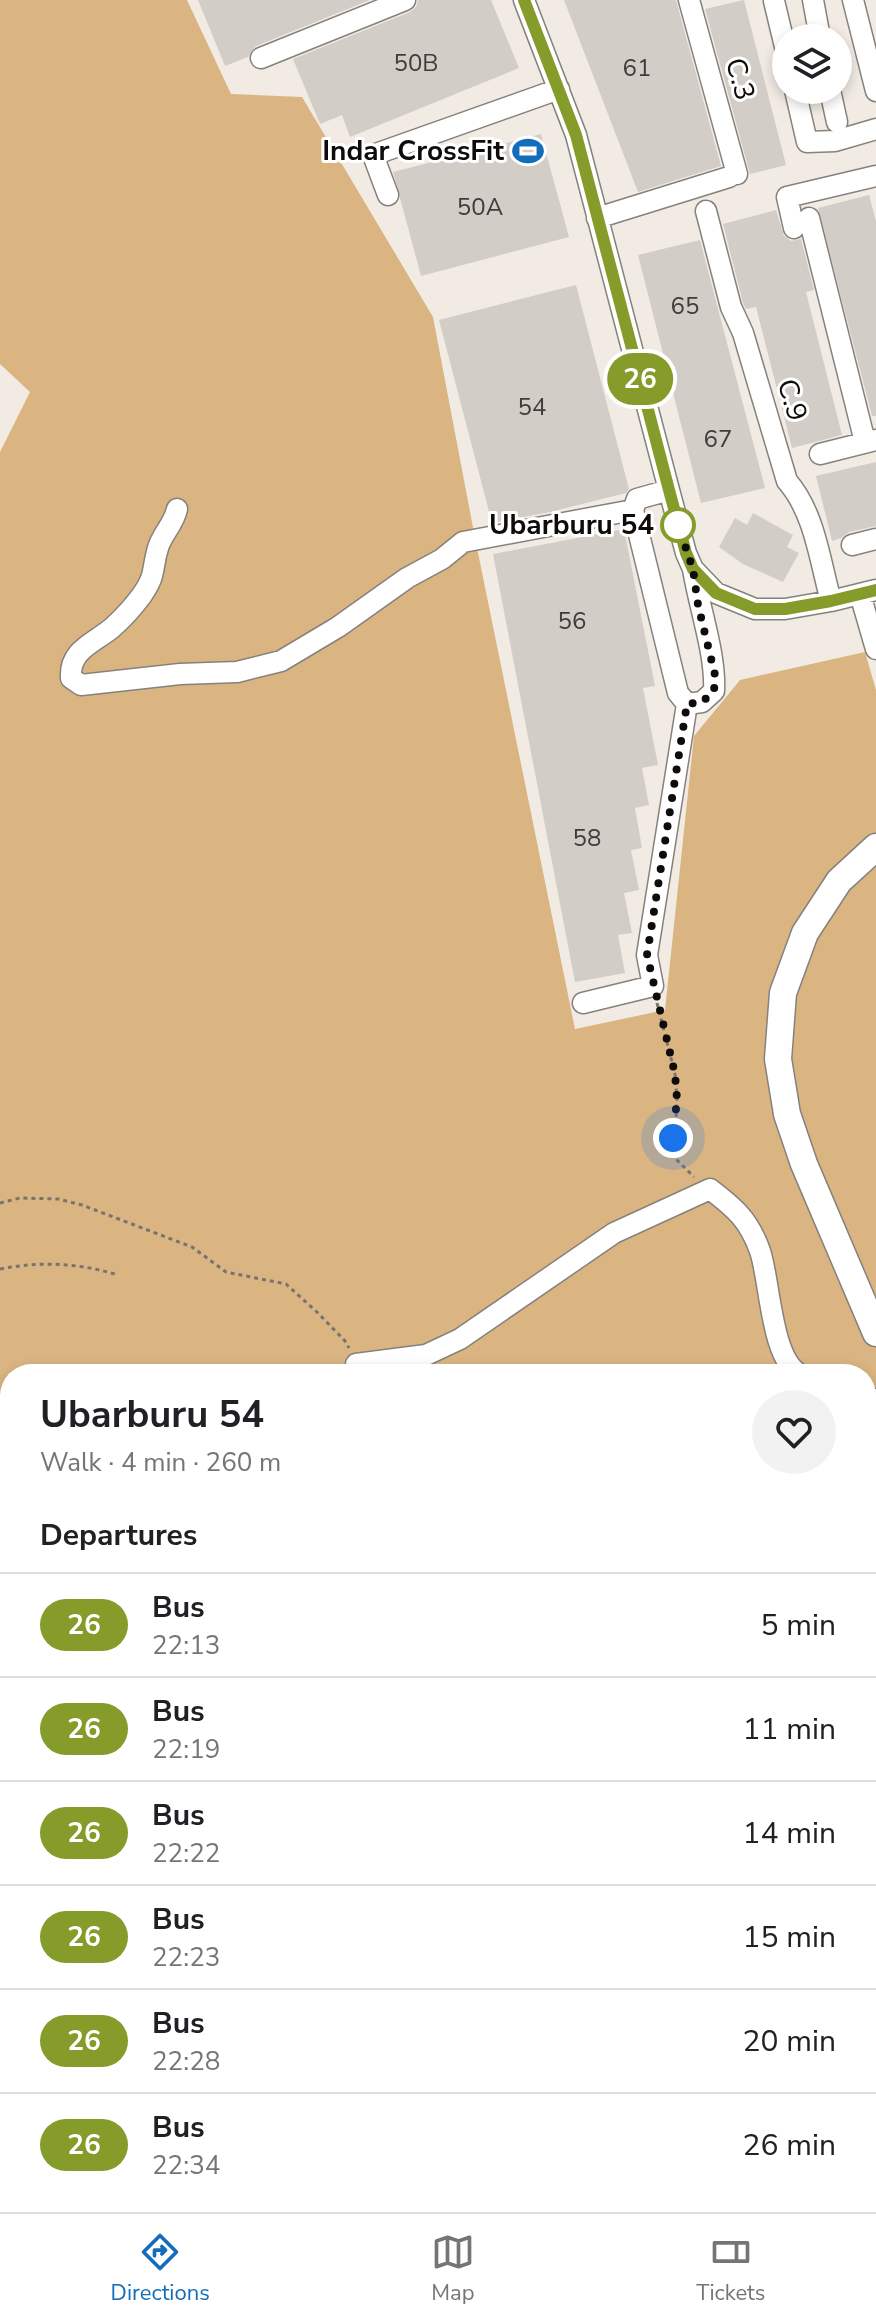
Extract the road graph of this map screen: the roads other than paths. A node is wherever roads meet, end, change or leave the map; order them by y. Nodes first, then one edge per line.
1 (405, 0) edge
2 (524, 0) edge
3 (689, 0) edge
4 (813, 0) edge
5 (853, 0) edge
6 (774, 1) edge
7 (780, 24) edge
8 (817, 24) edge
9 (261, 58) dead end
10 (559, 89) junction
11 (876, 91) edge
12 (798, 104) edge
13 (833, 104) edge
14 (837, 122) dead end
15 (876, 129) edge
16 (876, 176) edge
17 (388, 195) dead end
18 (706, 211) dead end
19 (597, 218) junction
20 (871, 441) edge
21 (820, 454) dead end
22 (669, 490) junction
23 (177, 509) dead end
24 (633, 510) junction
25 (876, 539) edge
26 (852, 545) dead end
27 (693, 569) junction
28 (868, 592) edge
29 (831, 601) junction
30 (876, 649) edge
31 (687, 704) junction
32 (876, 847) edge
33 (583, 1003) dead end
34 (876, 1333) edge
35 (356, 1364) road end
36 (789, 1364) edge

1 - 9 street
2 - 10 street
3 - 19 street, C.3
4 - 8 street
5 - 11 street
6 - 7 street
10 - 17 street
10 - 19 street
12 - 15 street
13 - 14 street
16 - 20 street
18 - 29 street, C.9
19 - 22 street
20 - 21 street
22 - 24 street
22 - 27 street
23 - 24 street
24 - 31 street
25 - 26 street
27 - 29 street
27 - 31 street
28 - 29 street
28 - 30 street
31 - 33 street
32 - 34 main road
35 - 36 street

